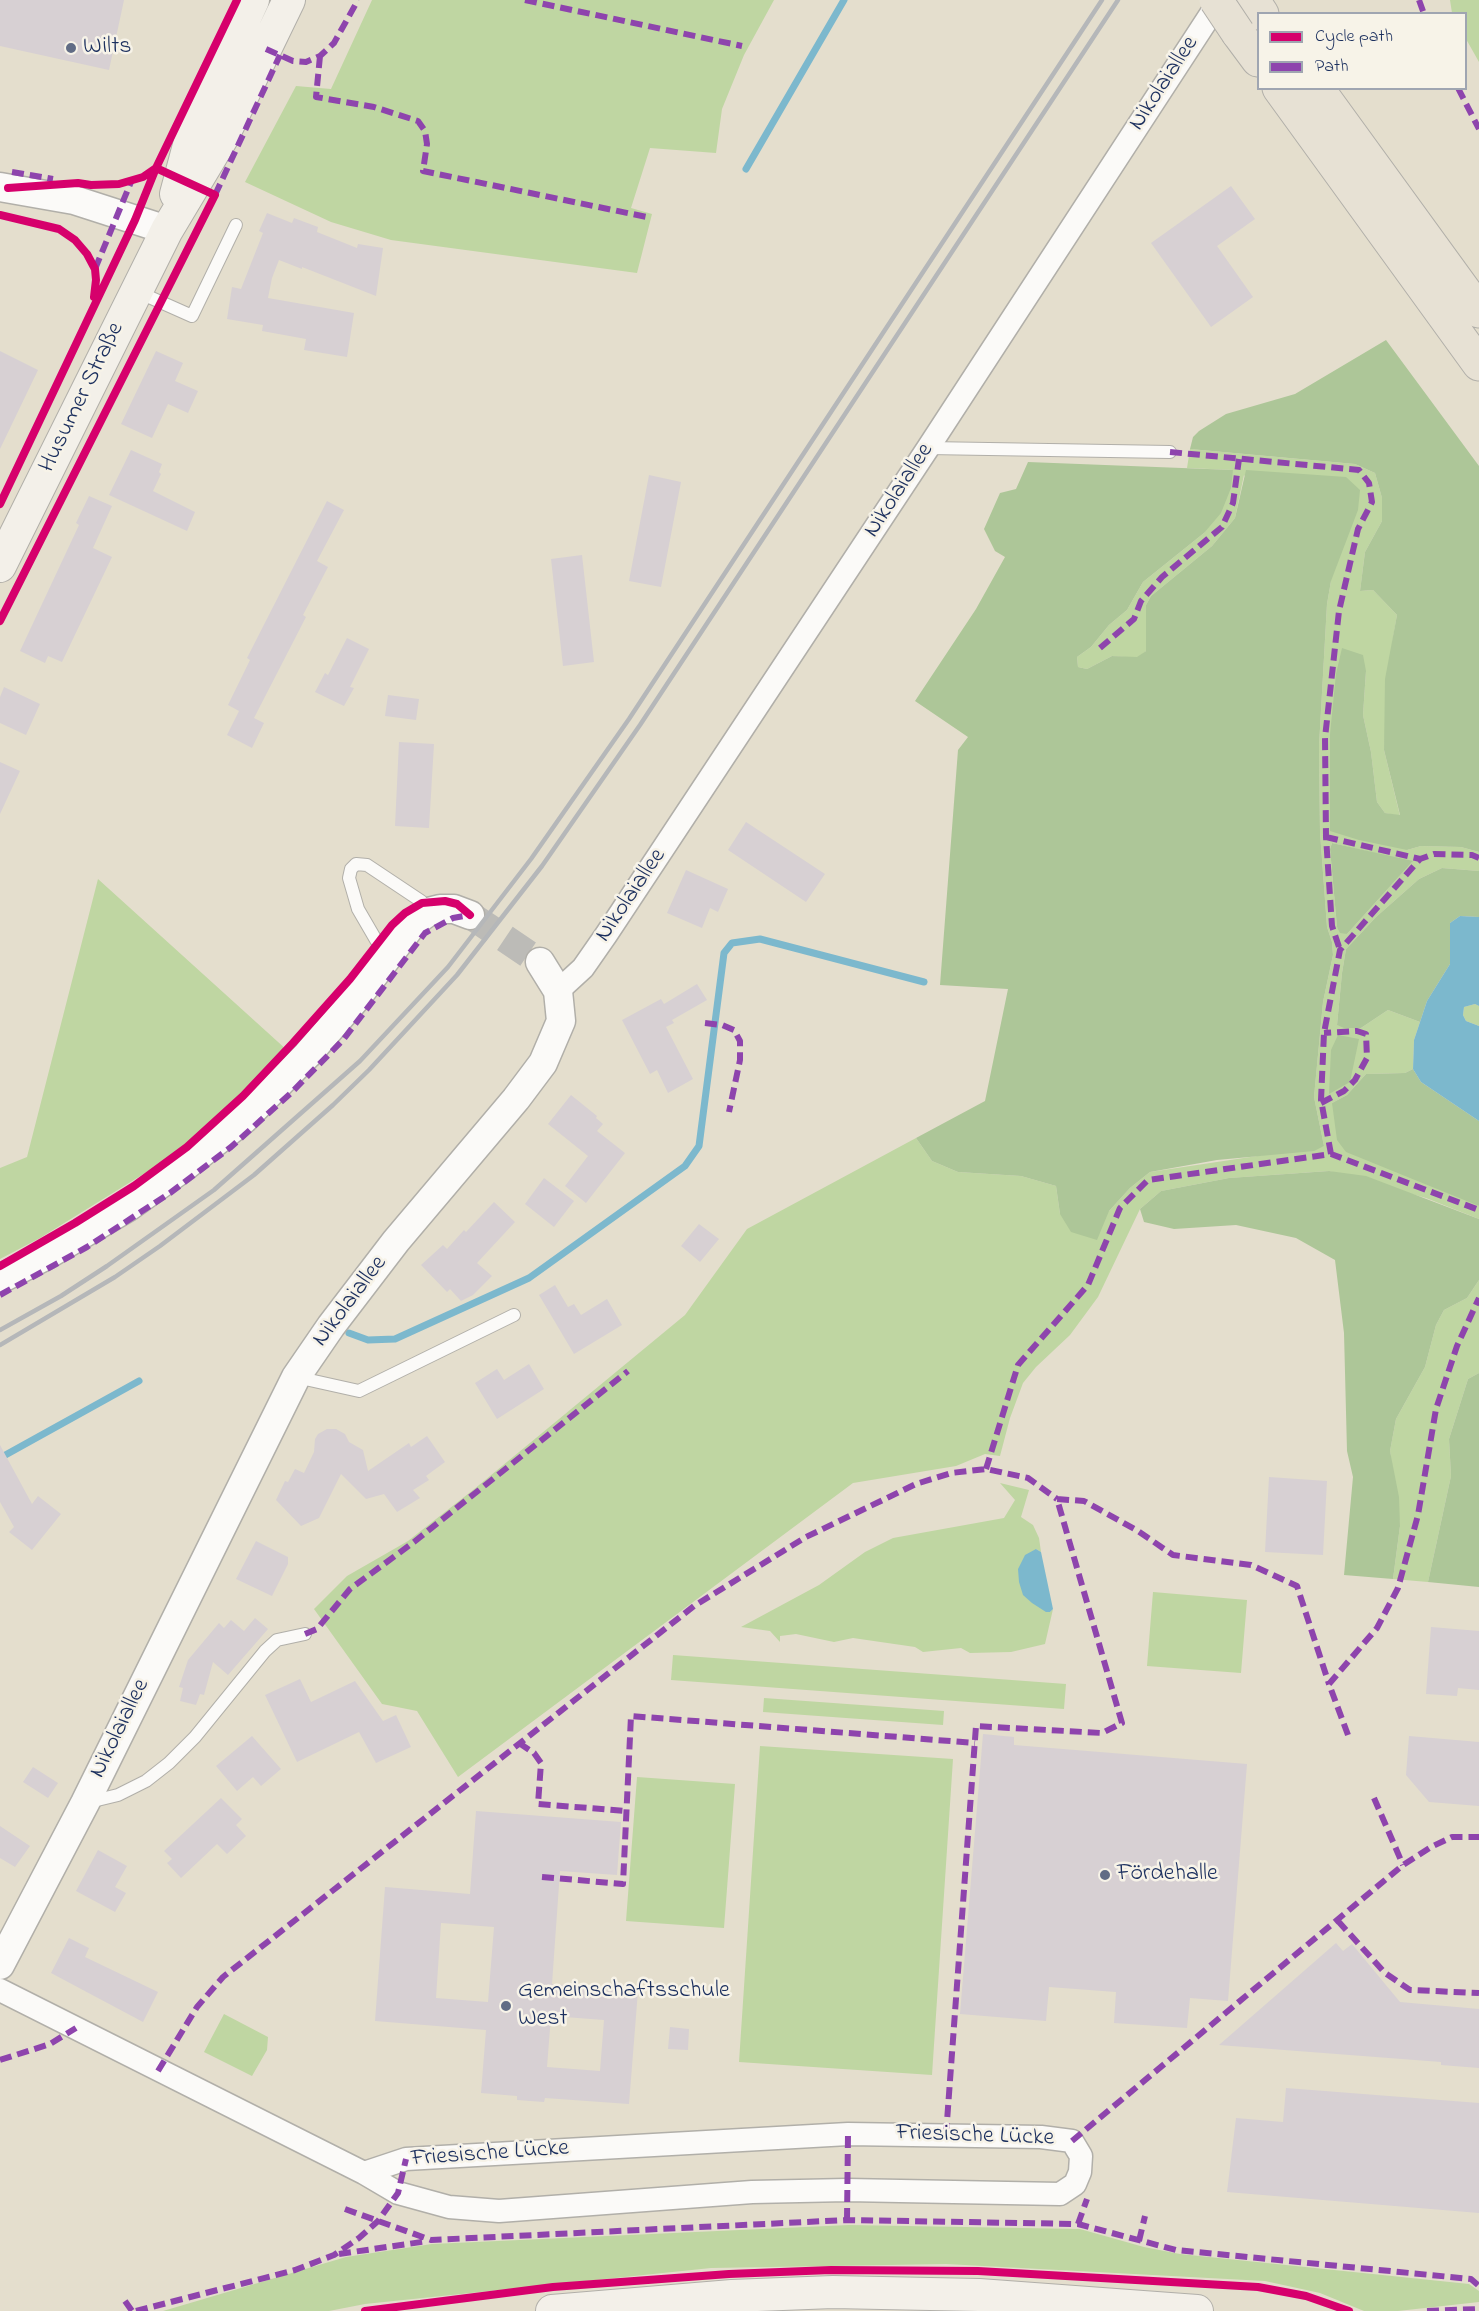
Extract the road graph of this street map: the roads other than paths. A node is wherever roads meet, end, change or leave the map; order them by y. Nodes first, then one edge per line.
1 (253, 0) edge
2 (289, 0) edge
3 (1218, 0) edge
4 (1253, 0) edge
5 (1250, 23) edge
6 (1257, 55) edge
7 (1280, 90) edge
8 (1318, 90) edge
9 (0, 187) edge
10 (236, 225) dead end
11 (167, 230) junction
12 (136, 291) junction
13 (1479, 311) edge
14 (1479, 364) edge
15 (928, 448) junction
16 (1170, 453) dead end
17 (0, 566) edge
18 (428, 912) junction
19 (470, 915) tunnel mouth
20 (391, 951) junction
21 (540, 962) tunnel mouth
22 (558, 991) junction
23 (0, 1279) edge
24 (514, 1315) dead end
25 (297, 1377) junction
26 (305, 1634) dead end
27 (85, 1803) junction
28 (0, 1965) edge
29 (0, 1990) edge
30 (364, 2173) junction
31 (552, 2311) edge
32 (1197, 2311) edge

1 - 11 main road, Husumer Straße
2 - 11 main road, Husumer Straße
3 - 5 highway, bridge
3 - 15 street, Nikolaiallee
4 - 5 highway
5 - 6 highway
7 - 14 highway
8 - 13 highway
9 - 11 street
10 - 12 lane
11 - 12 main road, Husumer Straße
12 - 17 main road, Husumer Straße
15 - 16 lane
15 - 22 street, Nikolaiallee
18 - 19 street
18 - 20 street
18 - 20 lane
20 - 23 street
21 - 22 street
22 - 25 street, Nikolaiallee
24 - 25 lane
25 - 27 street, Nikolaiallee
26 - 27 lane, Nikolaiallee
27 - 28 street, Nikolaiallee
29 - 30 street, Friesische Lücke
30 - 30 street, Friesische Lücke
31 - 32 main road

